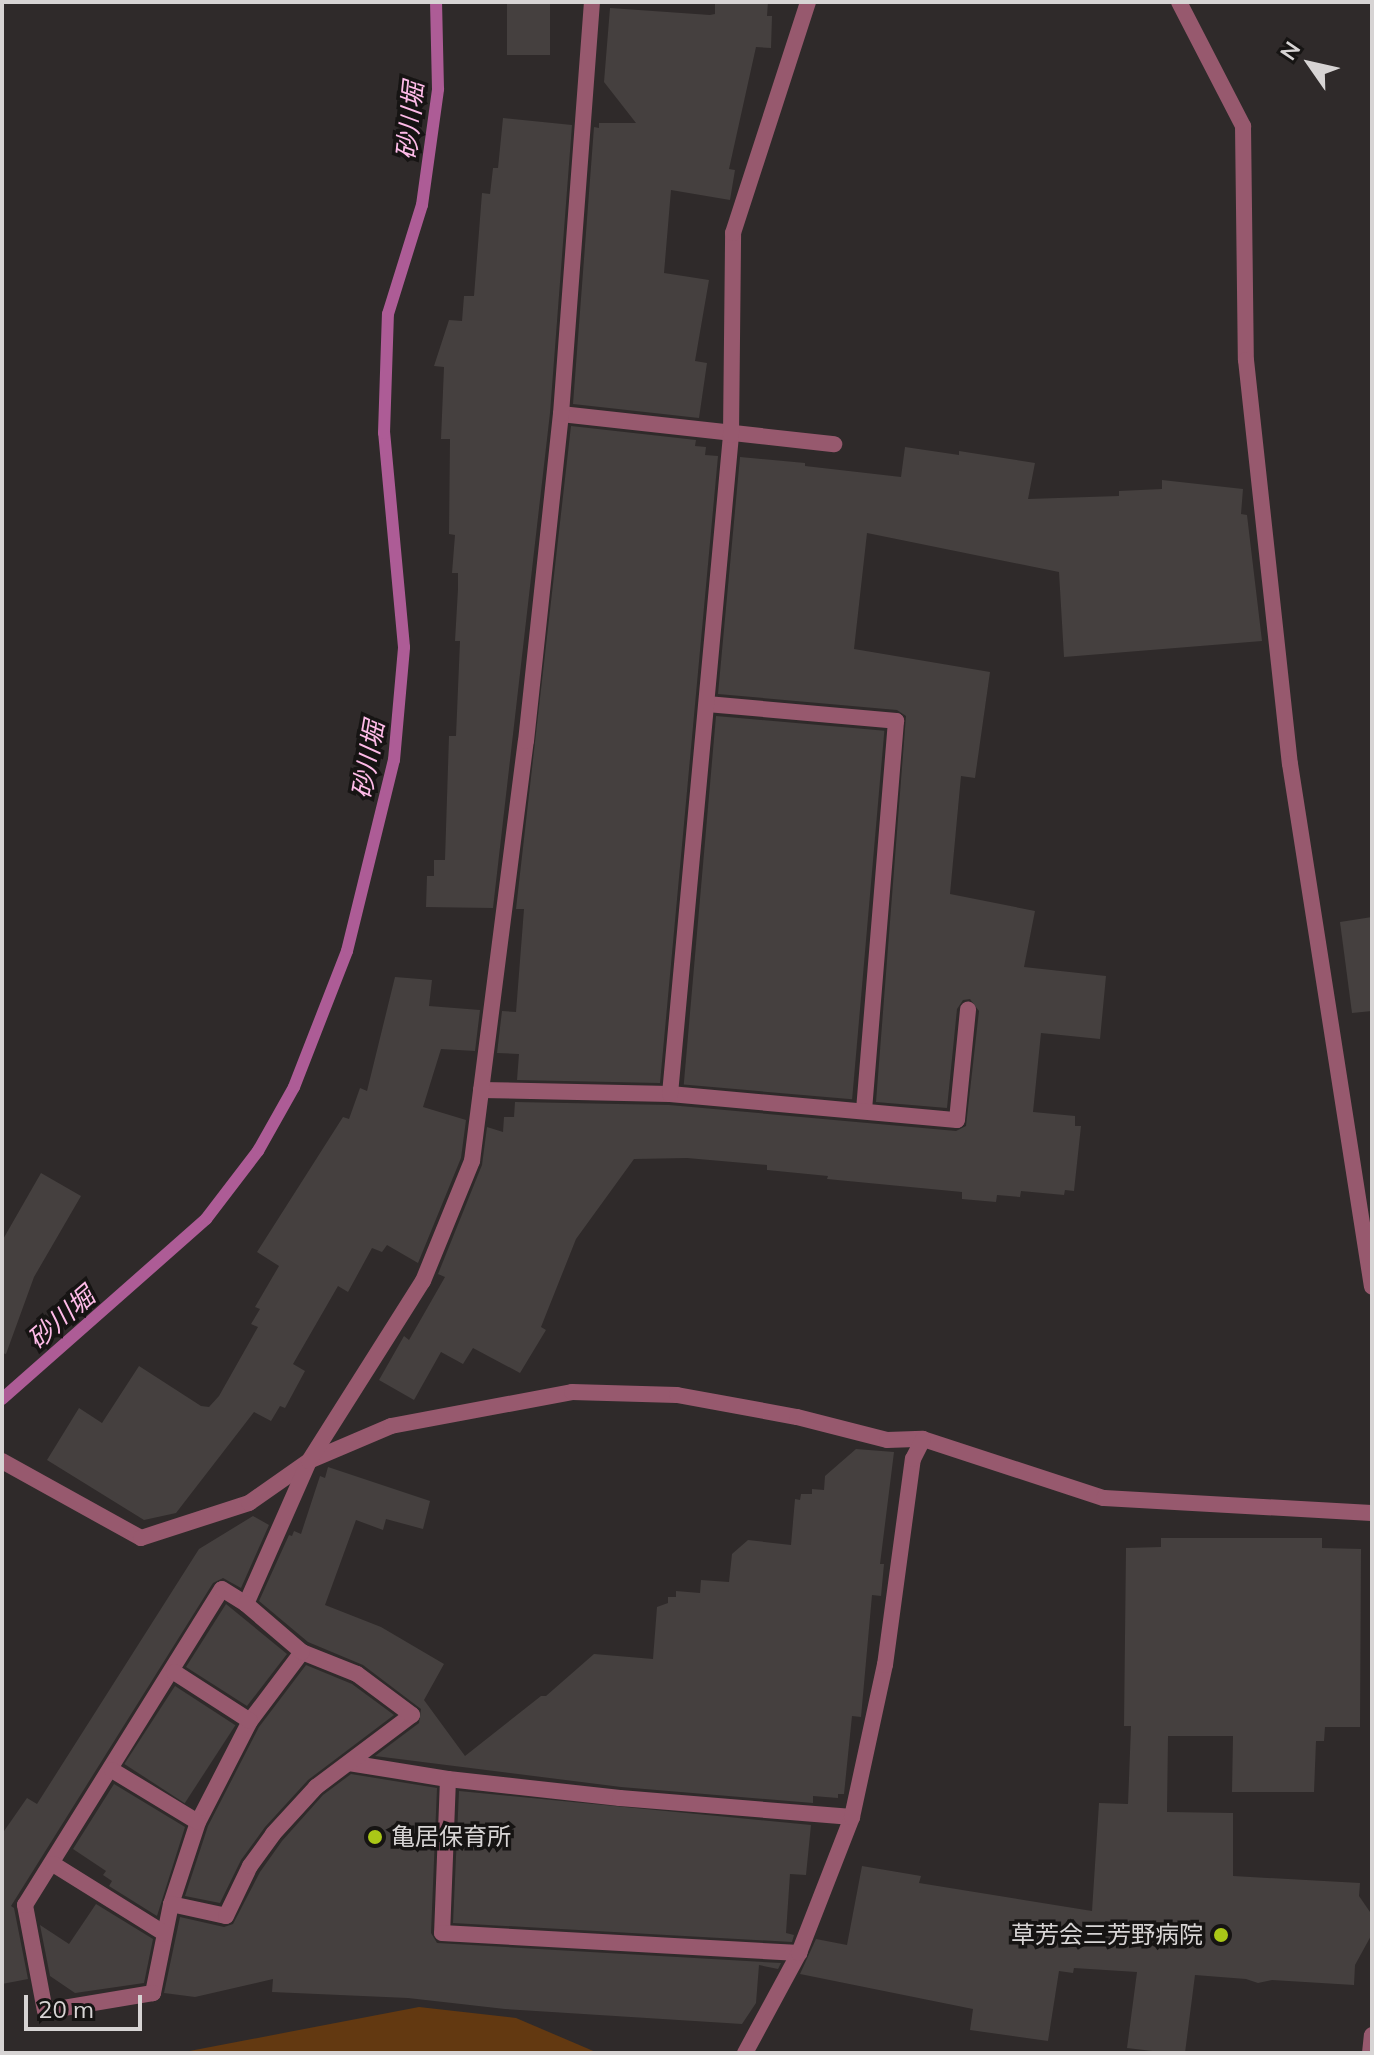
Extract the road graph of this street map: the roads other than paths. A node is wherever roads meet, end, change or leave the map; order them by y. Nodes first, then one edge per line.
1 (592, 2) edge
2 (808, 2) edge
3 (1179, 2) edge
4 (561, 414) junction
5 (731, 435) junction
6 (834, 444) dead end
7 (707, 704) junction
8 (968, 1010) dead end
9 (481, 1090) junction
10 (670, 1094) junction
11 (864, 1110) junction
12 (1372, 1287) edge
13 (923, 1439) junction
14 (2, 1461) edge
15 (309, 1461) junction
16 (1372, 1513) edge
17 (246, 1604) junction
18 (302, 1652) junction
19 (174, 1672) junction
20 (250, 1721) junction
21 (349, 1763) junction
22 (112, 1770) junction
23 (448, 1779) junction
24 (852, 1817) junction
25 (198, 1822) junction
26 (53, 1864) junction
27 (171, 1904) junction
28 (164, 1933) junction
29 (799, 1953) junction
30 (1372, 2035) edge
31 (745, 2053) edge
32 (1370, 2053) edge

1 - 4 street
2 - 5 street
3 - 12 street
4 - 5 street
4 - 9 street
5 - 6 street
5 - 7 street
7 - 10 street
7 - 11 street
8 - 11 street
9 - 10 street
9 - 15 street
10 - 11 street
13 - 15 street
13 - 16 street
13 - 24 street
14 - 15 street
15 - 17 street
17 - 18 street
17 - 19 street
18 - 20 street
18 - 21 street
19 - 20 street
19 - 22 street
20 - 25 street
21 - 23 street
21 - 27 street
22 - 25 street
22 - 26 street
23 - 24 street
23 - 29 street
24 - 29 street
25 - 27 street
26 - 28 street
26 - 28 street
27 - 28 street
29 - 31 street
30 - 32 street

